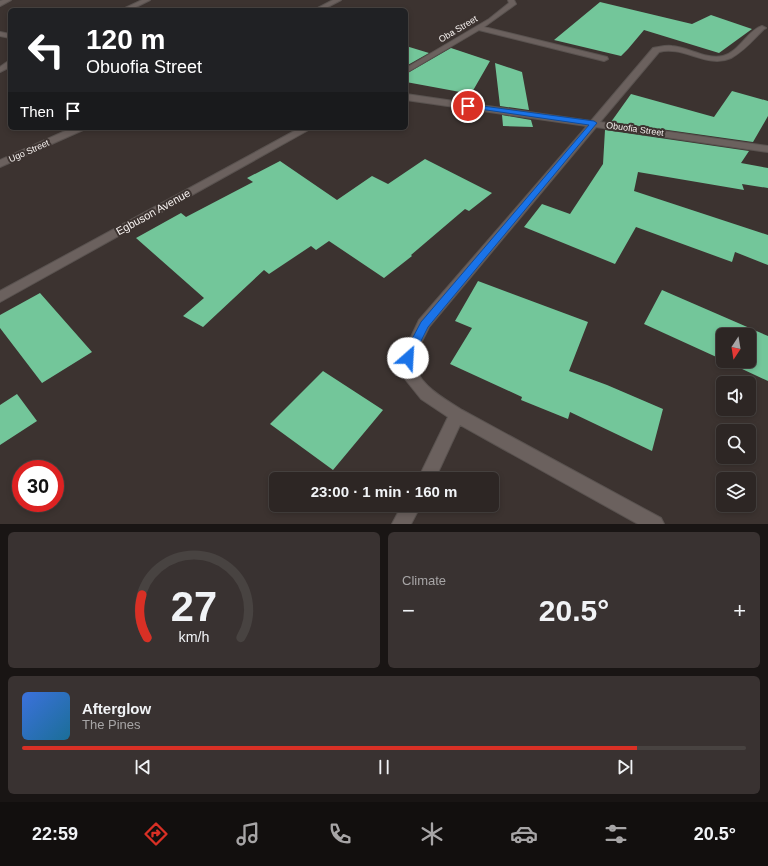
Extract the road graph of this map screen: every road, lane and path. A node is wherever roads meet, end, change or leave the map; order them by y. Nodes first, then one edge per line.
1 (8, 0) edge
2 (147, 0) edge
3 (338, 0) edge
4 (511, 0) edge
5 (0, 4) edge
6 (129, 8) edge
7 (321, 8) edge
8 (477, 28) junction
9 (762, 28) dead end
10 (604, 60) dead end
11 (408, 70) edge
12 (408, 97) edge
13 (594, 123) junction
14 (76, 130) edge
15 (303, 130) edge
16 (768, 149) edge
17 (0, 164) edge
18 (0, 297) edge
19 (457, 415) junction
20 (429, 472) edge
21 (408, 512) edge
22 (401, 524) edge
23 (655, 524) edge

1 - 5 street
2 - 6 street
3 - 7 street
4 - 8 street, Oba Street
8 - 10 street
8 - 11 street, Oba Street
9 - 13 street
12 - 13 street, Obuofia Street
13 - 16 street, Obuofia Street
13 - 19 street
14 - 17 street, Ugo Street
15 - 18 street, Egbuson Avenue
19 - 20 street
19 - 23 street
21 - 22 street

